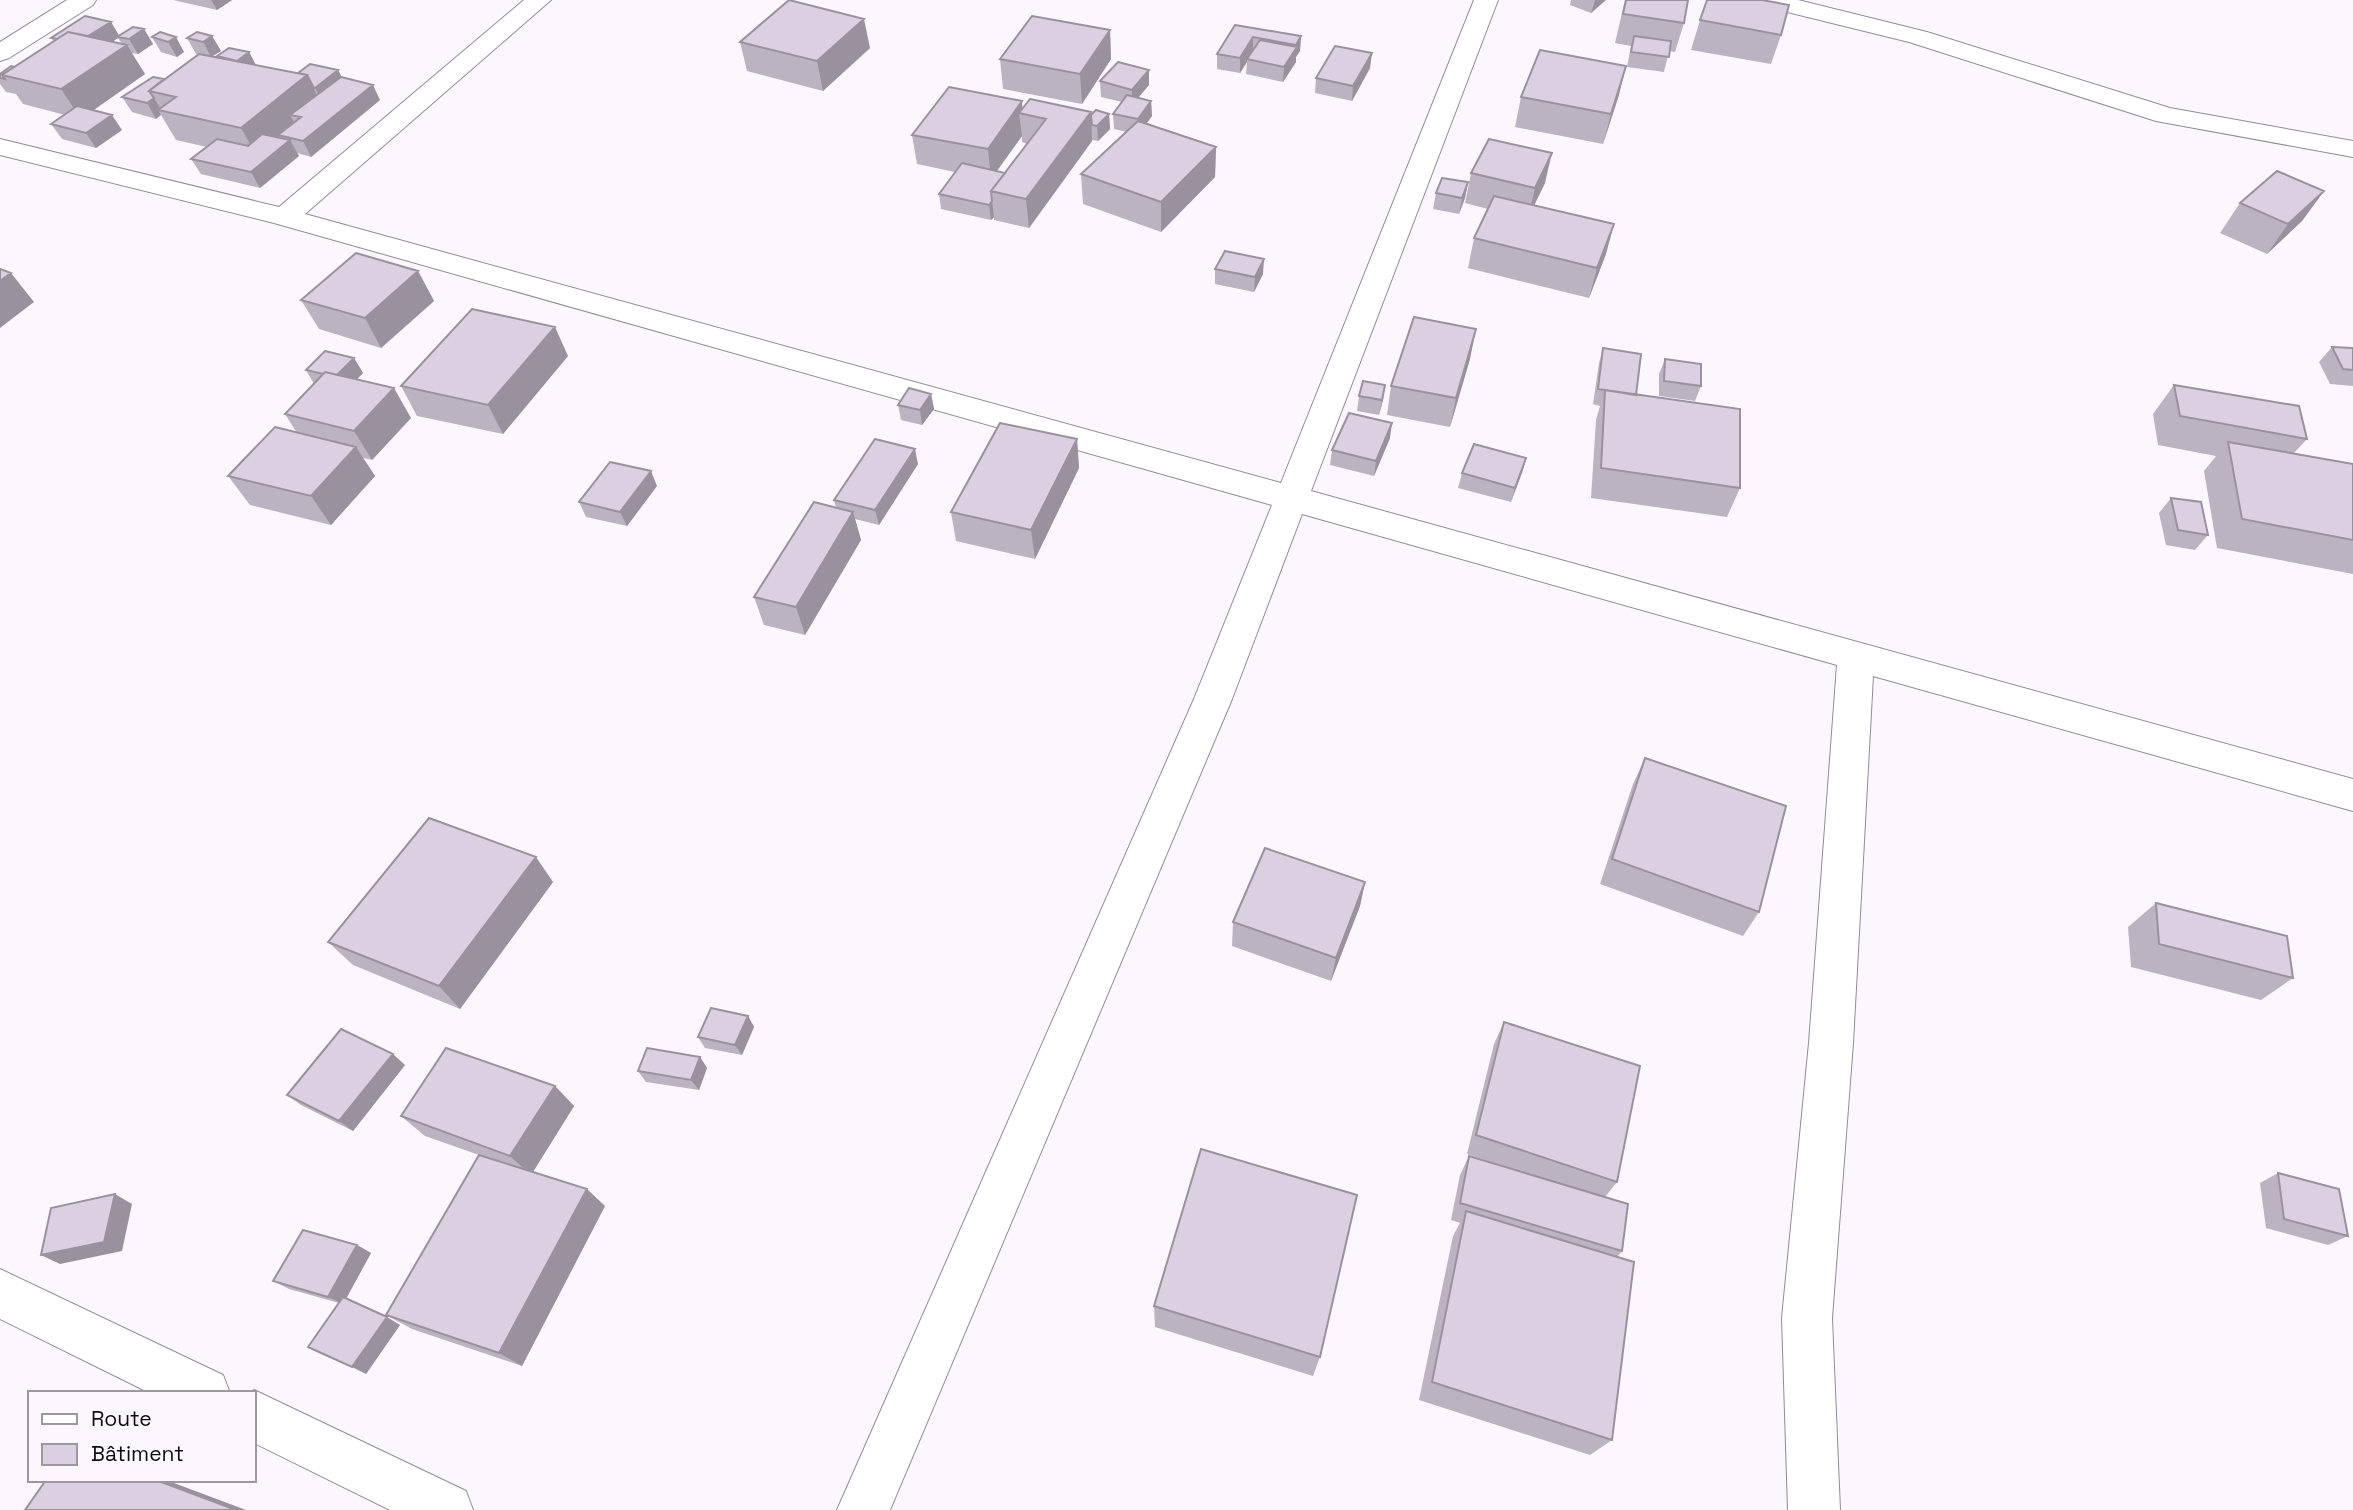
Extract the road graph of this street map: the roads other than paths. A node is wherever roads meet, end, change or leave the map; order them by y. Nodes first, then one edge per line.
1 (84, 0) edge
2 (539, 0) edge
3 (1486, 0) edge
4 (1768, 0) edge
5 (0, 53) edge
6 (0, 147) edge
7 (2353, 149) edge
8 (284, 217) junction
9 (1290, 496) junction
10 (1856, 655) junction
11 (2353, 795) edge
12 (0, 1293) edge
13 (201, 1391) edge
14 (256, 1417) edge
15 (447, 1510) edge
16 (863, 1510) edge
17 (1814, 1510) edge

1 - 5 street
2 - 8 street
3 - 9 street
4 - 7 street
6 - 8 street
8 - 9 street
9 - 10 street
9 - 16 street
10 - 11 street
10 - 17 street
12 - 13 street
14 - 15 street

